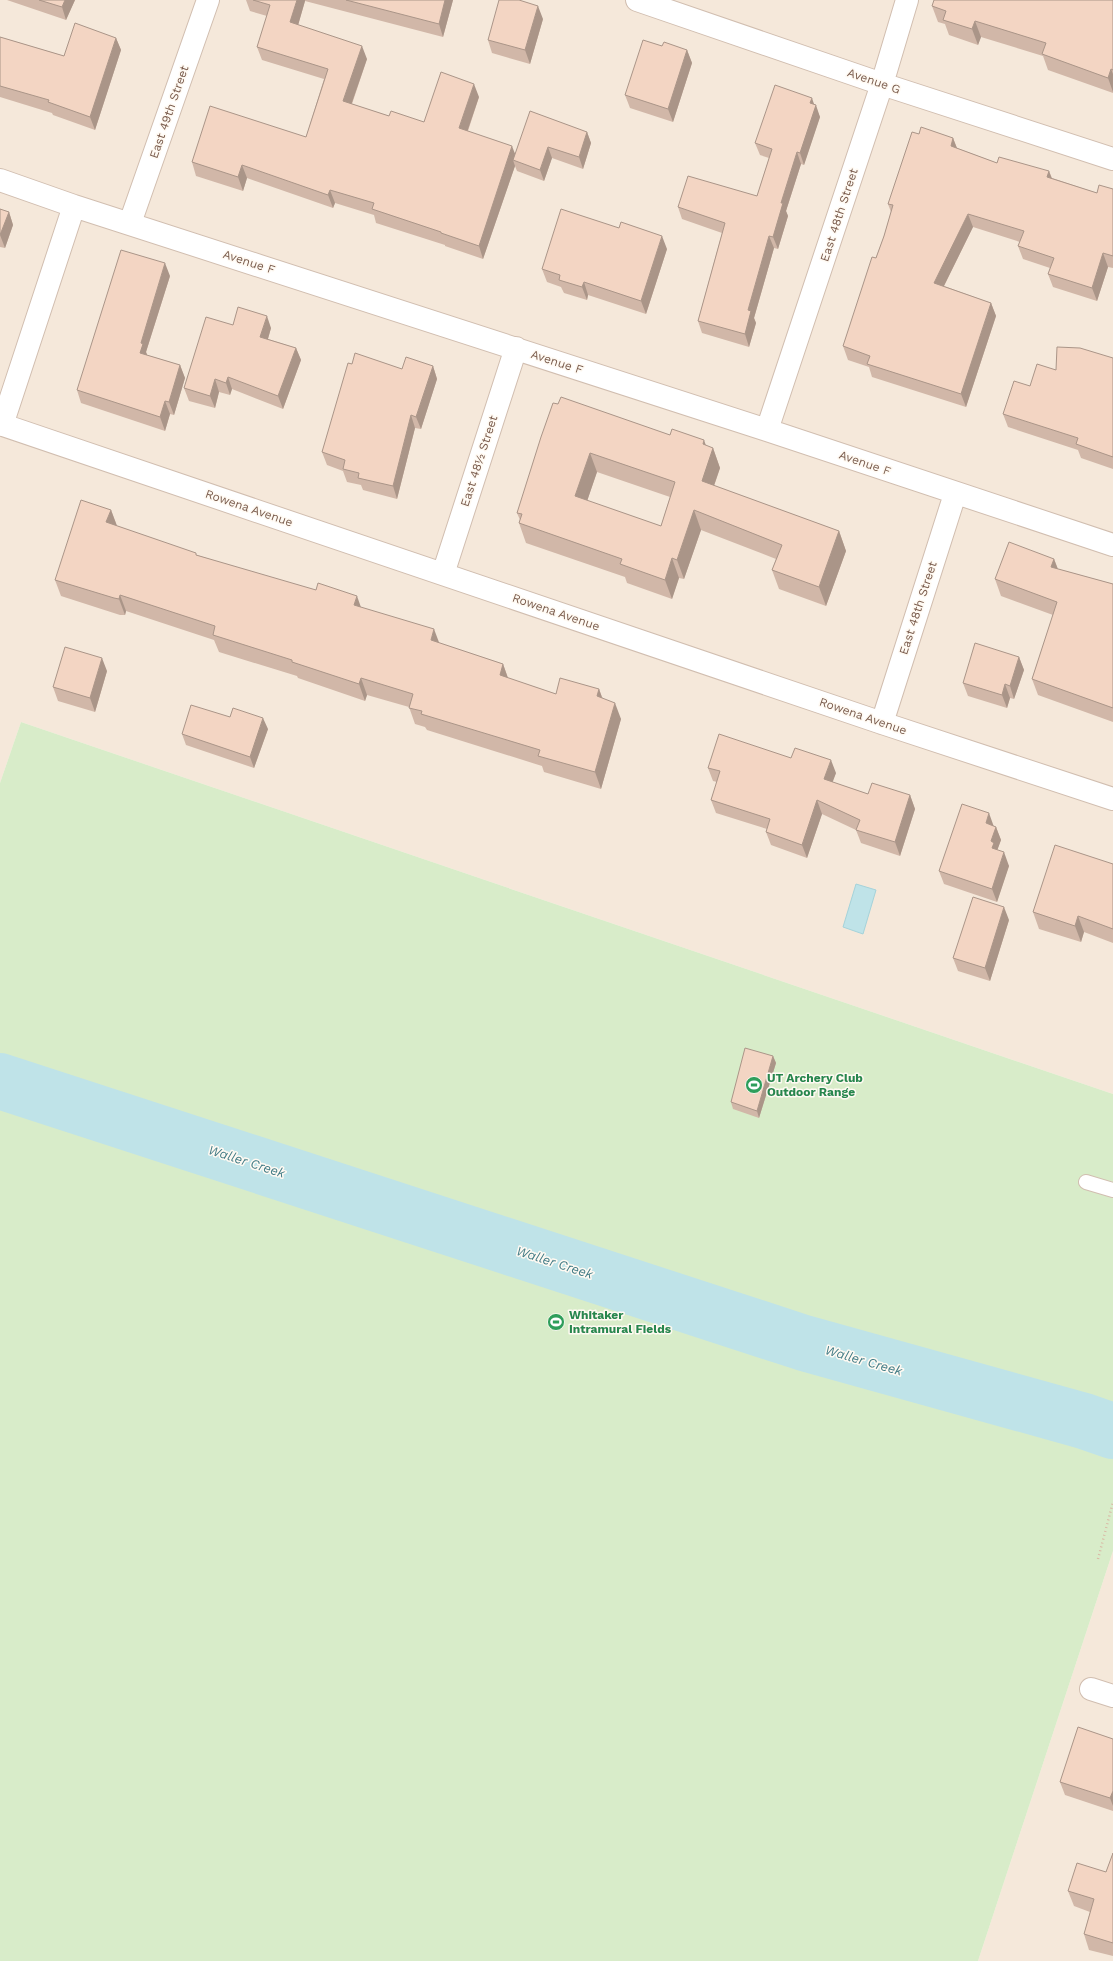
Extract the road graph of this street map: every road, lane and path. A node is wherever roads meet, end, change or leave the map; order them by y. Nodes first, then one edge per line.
1 (208, 0) edge
2 (637, 0) edge
3 (907, 0) edge
4 (882, 84) junction
5 (1113, 159) edge
6 (0, 180) edge
7 (74, 206) junction
8 (130, 223) junction
9 (516, 348) junction
10 (1, 425) edge
11 (767, 430) junction
12 (955, 494) junction
13 (1113, 545) edge
14 (443, 574) junction
15 (882, 723) junction
16 (1113, 799) edge
17 (1086, 1182) dead end
18 (1113, 1190) edge
19 (1113, 1502) edge
20 (1098, 1559) dead end
21 (1091, 1689) dead end
22 (1113, 1696) edge

1 - 8 street, East 49th Street
2 - 4 street, Avenue G
3 - 4 street, East 48th Street
4 - 5 street, Avenue G
4 - 11 street, East 48th Street
6 - 7 street, Avenue F
7 - 8 street, Avenue F
7 - 10 street
8 - 9 street, Avenue F
9 - 11 street, Avenue F
9 - 14 street, East 48½ Street
10 - 14 street, Rowena Avenue
11 - 12 street, Avenue F
12 - 13 street, Avenue F
12 - 15 street, East 48th Street
14 - 15 street, Rowena Avenue
15 - 16 street, Rowena Avenue
17 - 18 lane
19 - 20 path
21 - 22 street

